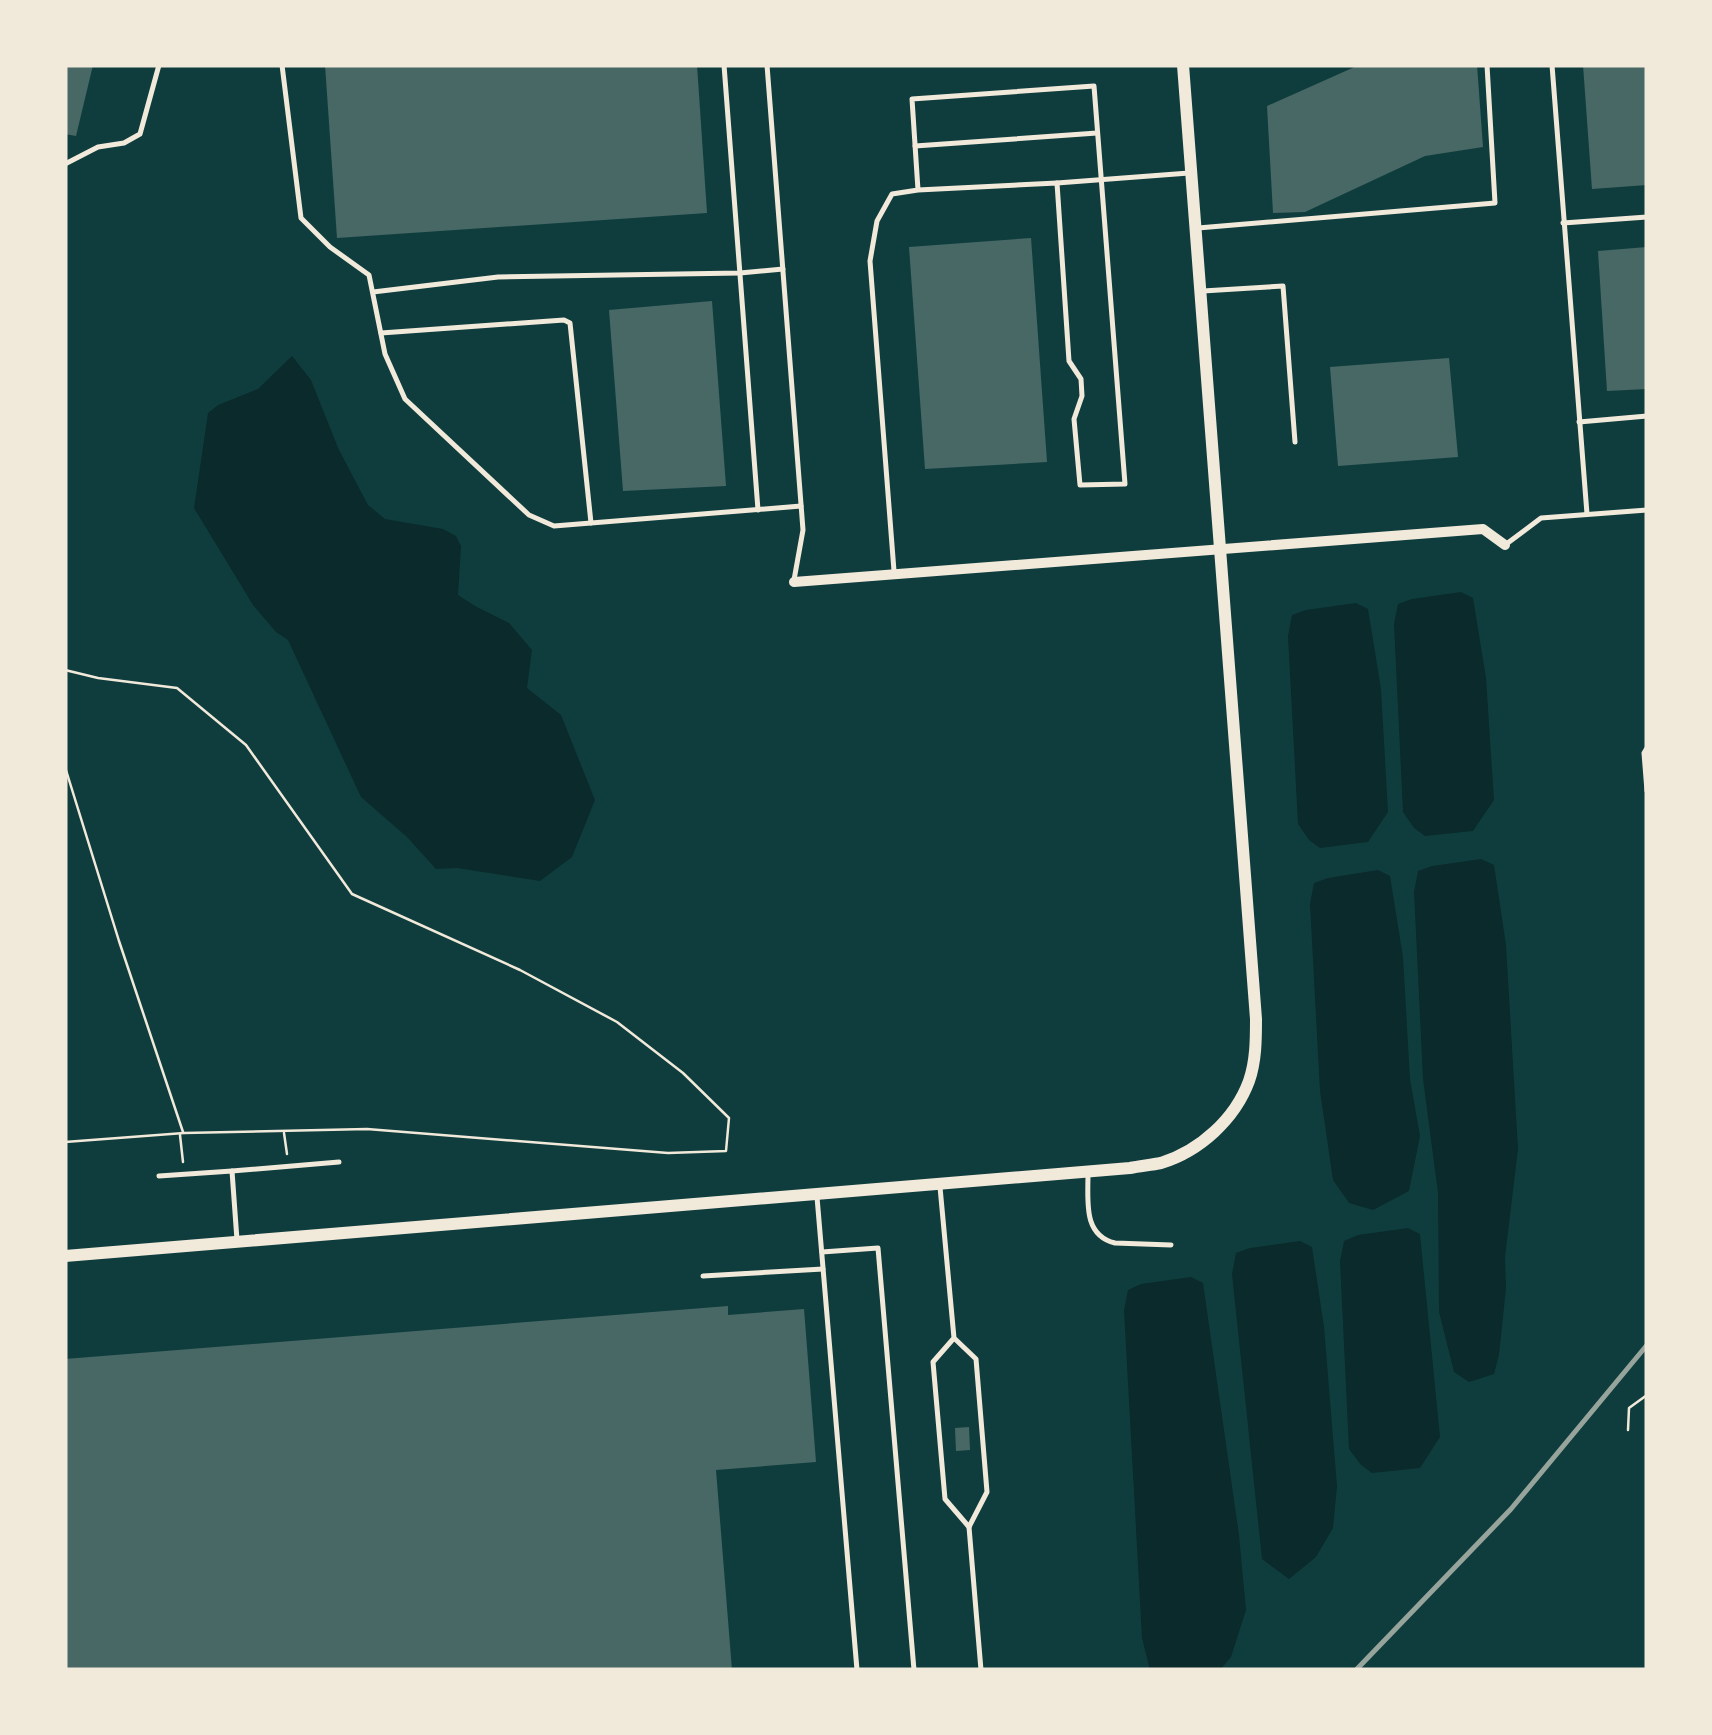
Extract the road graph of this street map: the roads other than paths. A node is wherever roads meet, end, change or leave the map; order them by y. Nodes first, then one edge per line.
1 (159, 65) edge
2 (282, 65) edge
3 (724, 65) edge
4 (768, 65) edge
5 (1183, 65) edge
6 (1487, 65) edge
7 (1552, 65) edge
8 (1098, 133) junction
9 (915, 146) junction
10 (65, 164) edge
11 (1191, 173) junction
12 (1102, 180) junction
13 (1058, 183) junction
14 (918, 190) junction
15 (1647, 217) edge
16 (1563, 223) junction
17 (1195, 228) junction
18 (783, 269) junction
19 (740, 273) junction
20 (1200, 291) junction
21 (373, 292) junction
22 (381, 333) junction
23 (1647, 416) edge
24 (1579, 422) junction
25 (1295, 442) dead end
26 (801, 506) junction
27 (758, 510) junction
28 (1647, 510) edge
29 (1586, 514) junction
30 (590, 523) junction
31 (1505, 545) joint
32 (1220, 550) junction
33 (894, 574) junction
34 (794, 582) joint
35 (1647, 748) edge
36 (1647, 791) edge
37 (339, 1162) dead end
38 (232, 1171) junction
39 (1088, 1172) junction
40 (159, 1176) dead end
41 (939, 1184) junction
42 (817, 1194) junction
43 (237, 1243) junction
44 (1171, 1245) dead end
45 (822, 1252) junction
46 (65, 1256) edge
47 (823, 1269) junction
48 (704, 1276) dead end
49 (954, 1338) junction
50 (969, 1527) junction
51 (858, 1670) edge
52 (914, 1670) edge
53 (981, 1670) edge

1 - 10 lane
2 - 21 lane
3 - 19 lane
4 - 18 lane
5 - 11 street
6 - 17 lane
7 - 16 lane
8 - 9 lane
8 - 9 lane
8 - 12 lane
9 - 14 lane
11 - 12 lane
11 - 17 street
12 - 13 lane
12 - 13 lane
13 - 14 lane
14 - 33 lane
15 - 16 lane
16 - 24 lane
17 - 20 street
18 - 19 lane
18 - 26 lane
19 - 21 lane
19 - 27 lane
20 - 25 lane
20 - 32 street
21 - 22 lane
22 - 30 lane
22 - 30 lane
23 - 24 lane
24 - 29 lane
26 - 27 lane
26 - 34 lane
27 - 30 lane
28 - 29 lane
29 - 31 lane
31 - 32 street
32 - 33 street
32 - 39 street
33 - 34 street
35 - 36 lane
37 - 38 lane
38 - 40 lane
38 - 43 lane
39 - 41 street
39 - 44 lane
41 - 42 street
41 - 49 lane
42 - 43 street
42 - 45 lane
43 - 46 street
45 - 47 lane
45 - 52 lane
47 - 48 lane
47 - 51 lane
49 - 50 lane
49 - 50 lane
50 - 53 lane

